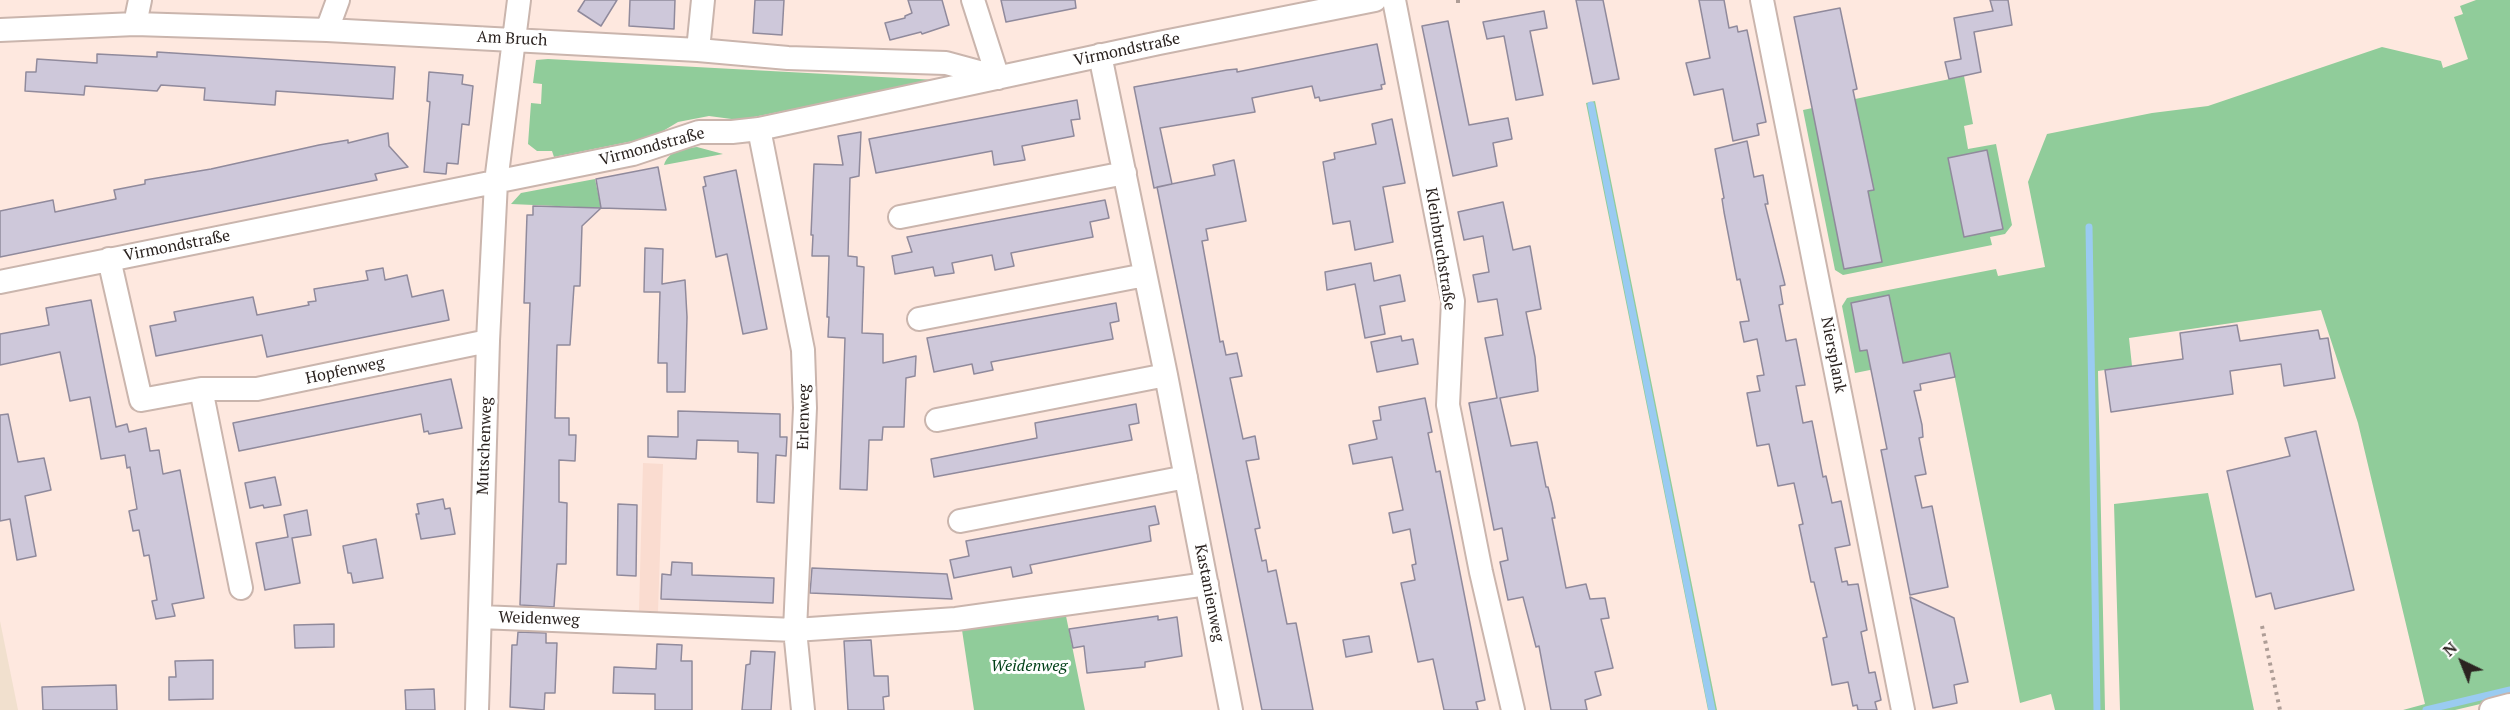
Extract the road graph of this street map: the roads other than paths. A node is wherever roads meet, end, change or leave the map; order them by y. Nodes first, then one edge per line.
1 (140, 0) edge
2 (338, 0) edge
3 (519, 0) edge
4 (703, 0) edge
5 (973, 0) edge
6 (1375, 0) edge
7 (1394, 0) edge
8 (1762, 0) edge
9 (135, 24) junction
10 (0, 30) edge
11 (327, 30) junction
12 (512, 39) junction
13 (698, 50) junction
14 (1100, 55) junction
15 (998, 78) junction
16 (759, 129) junction
17 (1125, 173) junction
18 (496, 182) junction
19 (900, 217) dead end
20 (109, 259) junction
21 (1145, 275) junction
22 (0, 282) edge
23 (919, 319) dead end
24 (488, 341) junction
25 (1166, 375) junction
26 (201, 389) junction
27 (938, 420) dead end
28 (1186, 477) junction
29 (960, 521) dead end
30 (1207, 584) junction
31 (241, 588) dead end
32 (480, 616) junction
33 (795, 630) junction
34 (2510, 705) edge
35 (477, 710) edge
36 (803, 710) edge
37 (1231, 710) edge
38 (1513, 710) edge
39 (1903, 710) edge
40 (2491, 710) edge

1 - 9 street
2 - 11 street
3 - 12 street, Mutschenweg
4 - 13 street
5 - 15 street
6 - 14 street, Virmondstraße
7 - 38 street, Kleinbruchstraße
8 - 39 street, Niersplank
9 - 10 street, Am Bruch
9 - 11 street, Am Bruch
11 - 12 street, Am Bruch
12 - 13 street, Am Bruch
12 - 18 street, Mutschenweg
13 - 15 street, Am Bruch
14 - 15 street, Virmondstraße
14 - 17 street, Kastanienweg
15 - 16 street, Virmondstraße
16 - 18 street, Virmondstraße
16 - 33 street, Erlenweg
17 - 19 street
17 - 21 street, Kastanienweg
18 - 20 street, Virmondstraße
18 - 24 street, Mutschenweg
20 - 22 street, Virmondstraße
20 - 26 street, Hopfenweg
21 - 23 street
21 - 25 street, Kastanienweg
24 - 26 street, Hopfenweg
24 - 32 street, Mutschenweg
25 - 27 street
25 - 28 street, Kastanienweg
26 - 31 street
28 - 29 street
28 - 30 street, Kastanienweg
30 - 33 street, Weidenweg
30 - 37 street, Kastanienweg
32 - 33 street, Weidenweg
32 - 35 street, Mutschenweg
33 - 36 street, Erlenweg
34 - 40 street

